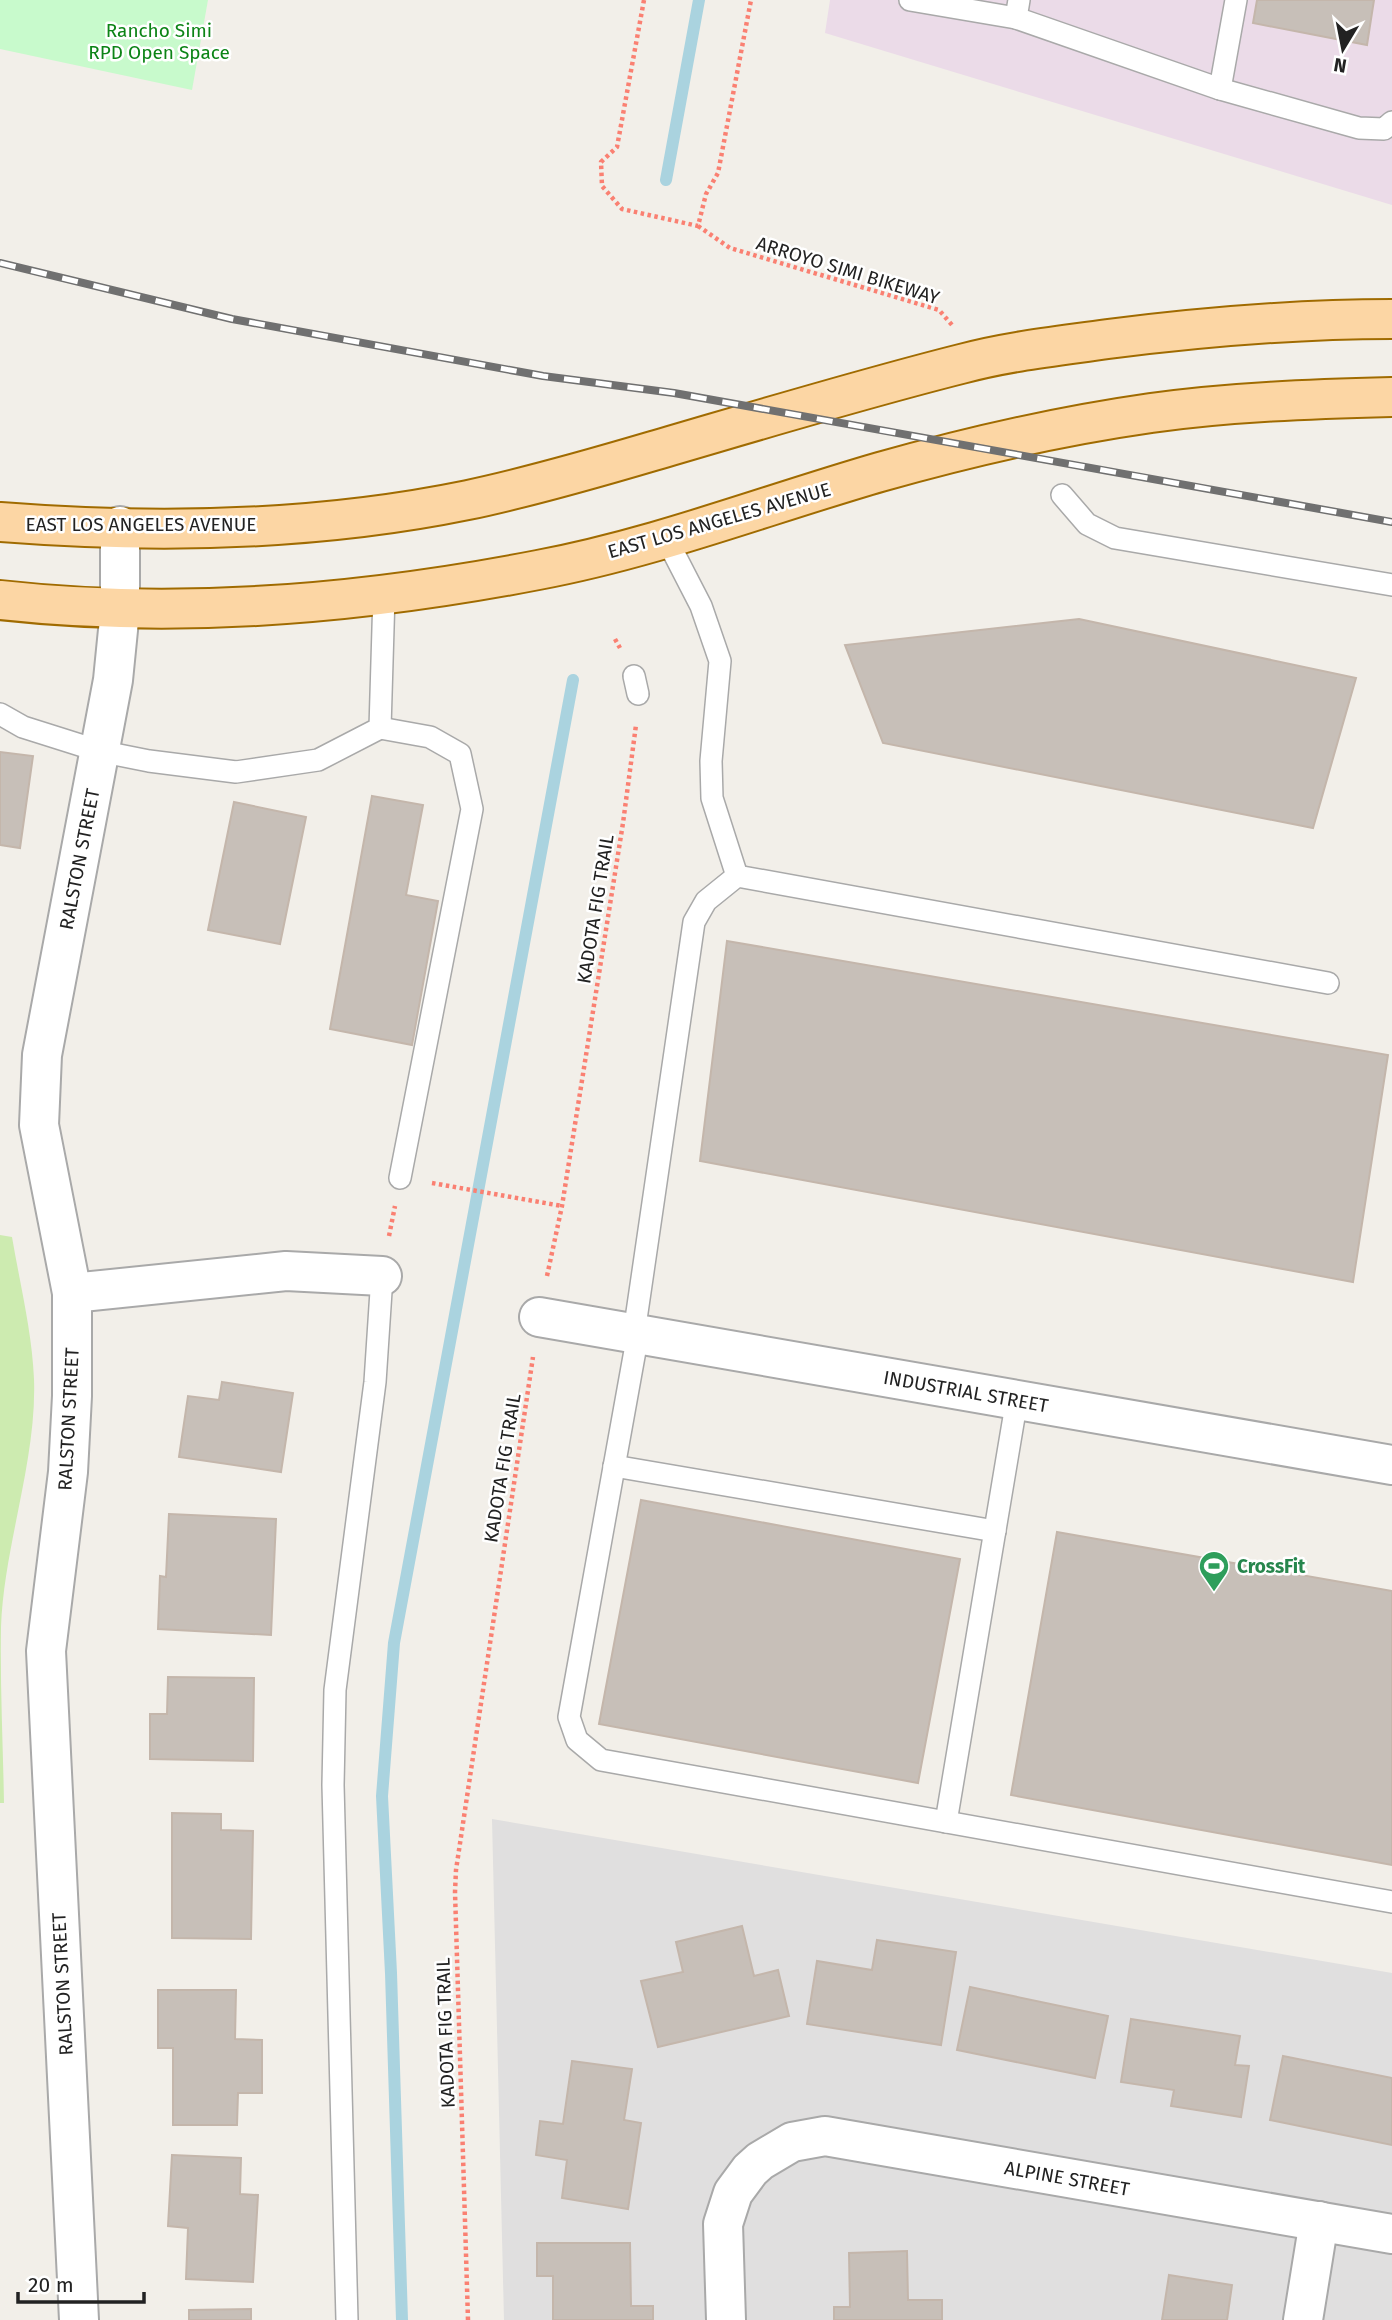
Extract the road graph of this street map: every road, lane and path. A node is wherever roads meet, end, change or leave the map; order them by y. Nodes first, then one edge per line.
1 (644, 0) edge
2 (751, 0) edge
3 (910, 0) edge
4 (1237, 0) edge
5 (1017, 9) edge
6 (1220, 89) junction
7 (1392, 122) edge
8 (698, 226) junction
9 (1392, 319) edge
10 (964, 363) junction
11 (1392, 397) edge
12 (1062, 495) dead end
13 (0, 522) edge
14 (120, 526) junction
15 (667, 540) junction
16 (1392, 585) edge
17 (384, 595) junction
18 (0, 600) edge
19 (120, 610) junction
20 (615, 639) dead end
21 (0, 714) edge
22 (380, 728) junction
23 (99, 751) junction
24 (737, 876) junction
25 (1328, 983) dead end
26 (400, 1178) junction
27 (562, 1206) junction
28 (382, 1276) junction
29 (72, 1293) junction
30 (539, 1317) junction
31 (636, 1334) junction
32 (1017, 1399) junction
33 (1392, 1465) edge
34 (614, 1466) junction
35 (995, 1531) junction
36 (946, 1822) junction
37 (1392, 1902) edge
38 (1319, 2221) junction
39 (1392, 2234) edge
40 (79, 2320) edge
41 (347, 2320) edge
42 (468, 2320) edge
43 (726, 2320) edge
44 (1303, 2320) edge

1 - 8 path, ARROYO SIMI BIKEWAY
2 - 8 path
3 - 5 lane
4 - 6 lane
5 - 6 lane
6 - 7 lane
8 - 10 path, ARROYO SIMI BIKEWAY
9 - 10 main road, EAST LOS ANGELES AVENUE
10 - 14 main road, EAST LOS ANGELES AVENUE
11 - 15 main road, EAST LOS ANGELES AVENUE
12 - 16 lane
13 - 14 main road, EAST LOS ANGELES AVENUE
14 - 19 street, RALSTON STREET
15 - 17 main road, EAST LOS ANGELES AVENUE
15 - 24 lane
17 - 19 main road, EAST LOS ANGELES AVENUE
17 - 22 lane
18 - 19 main road, EAST LOS ANGELES AVENUE
19 - 23 street, RALSTON STREET
20 - 27 path, KADOTA FIG TRAIL
21 - 23 lane
22 - 23 lane
22 - 26 lane
23 - 29 street, RALSTON STREET
24 - 25 lane
24 - 31 lane
26 - 27 path
26 - 28 path
27 - 30 path, KADOTA FIG TRAIL
28 - 29 street
28 - 41 lane
29 - 40 street, RALSTON STREET
30 - 31 street, INDUSTRIAL STREET
30 - 42 path, KADOTA FIG TRAIL
31 - 32 street, INDUSTRIAL STREET
31 - 34 lane
32 - 33 street, INDUSTRIAL STREET
32 - 35 lane
34 - 35 lane
34 - 36 lane
35 - 36 lane
36 - 37 lane
38 - 39 street, ALPINE STREET
38 - 43 street, ALPINE STREET
38 - 44 street

